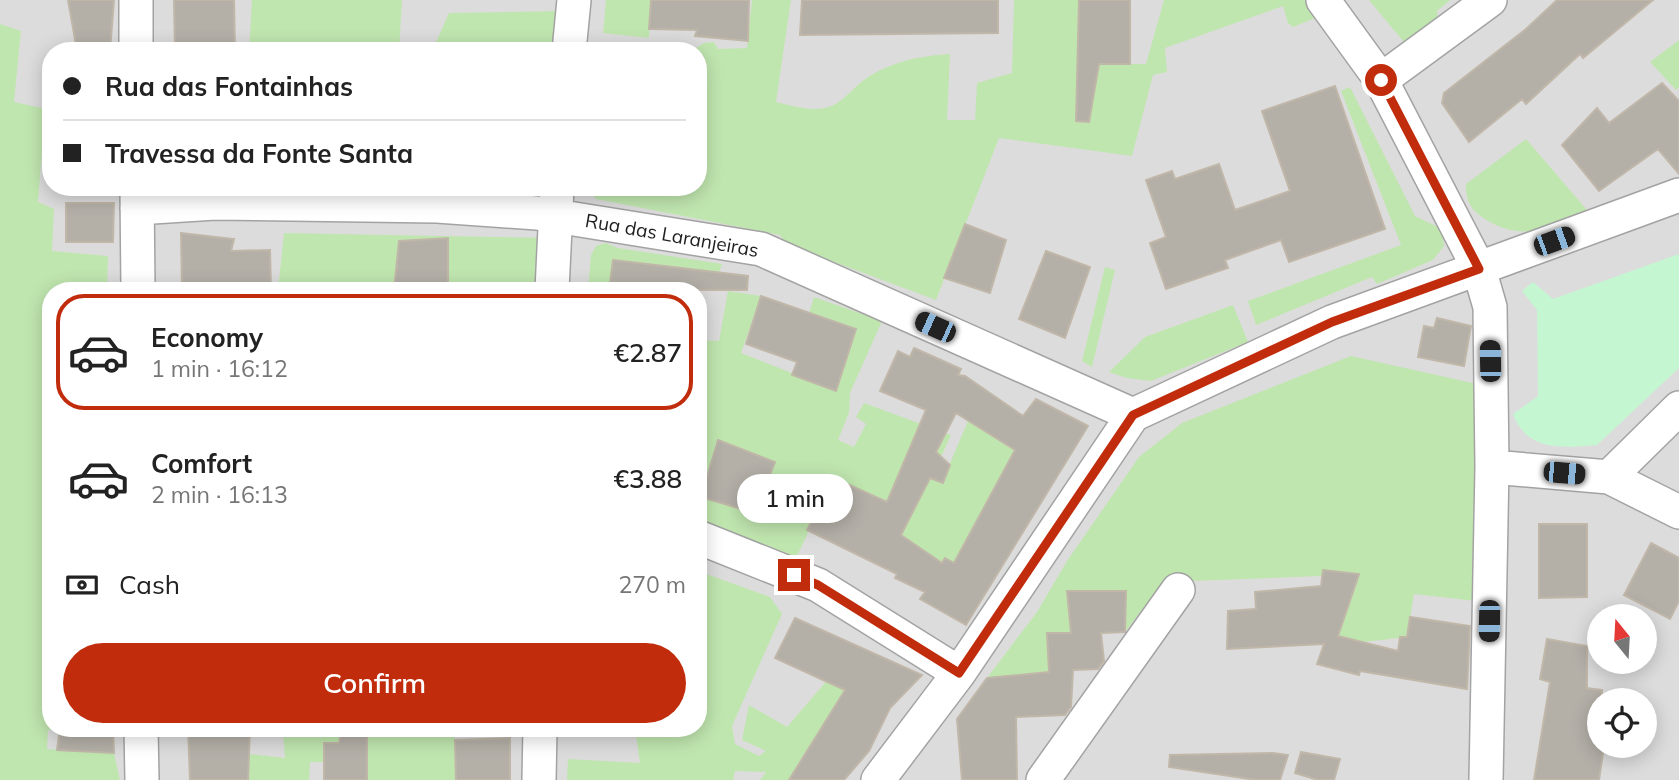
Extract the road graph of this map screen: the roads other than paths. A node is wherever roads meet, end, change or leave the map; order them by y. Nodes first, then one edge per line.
1 (136, 0) edge
2 (574, 0) edge
3 (1323, 0) edge
4 (1490, 0) edge
5 (136, 42) edge
6 (570, 42) edge
7 (1381, 80) junction
8 (1679, 195) edge
9 (137, 197) edge
10 (556, 201) edge
11 (1479, 269) junction
12 (138, 282) edge
13 (552, 282) edge
14 (1679, 408) edge
15 (1133, 415) junction
16 (1492, 467) junction
17 (1609, 477) junction
18 (1679, 512) edge
19 (707, 541) edge
20 (1178, 590) dead end
21 (959, 673) junction
22 (141, 737) edge
23 (540, 737) edge
24 (142, 780) edge
25 (539, 780) edge
26 (878, 780) edge
27 (1043, 780) edge
28 (1486, 780) edge

1 - 5 street
2 - 6 street
3 - 7 street
4 - 7 street
7 - 11 street
8 - 11 street
9 - 10 street, Rua das Laranjeiras
9 - 12 street
10 - 13 street
10 - 15 street, Rua das Laranjeiras
11 - 15 street
11 - 16 street
14 - 17 street
15 - 21 street
16 - 17 street
16 - 28 street
17 - 18 street
19 - 21 street
20 - 27 street
21 - 26 street
22 - 24 street
23 - 25 street

